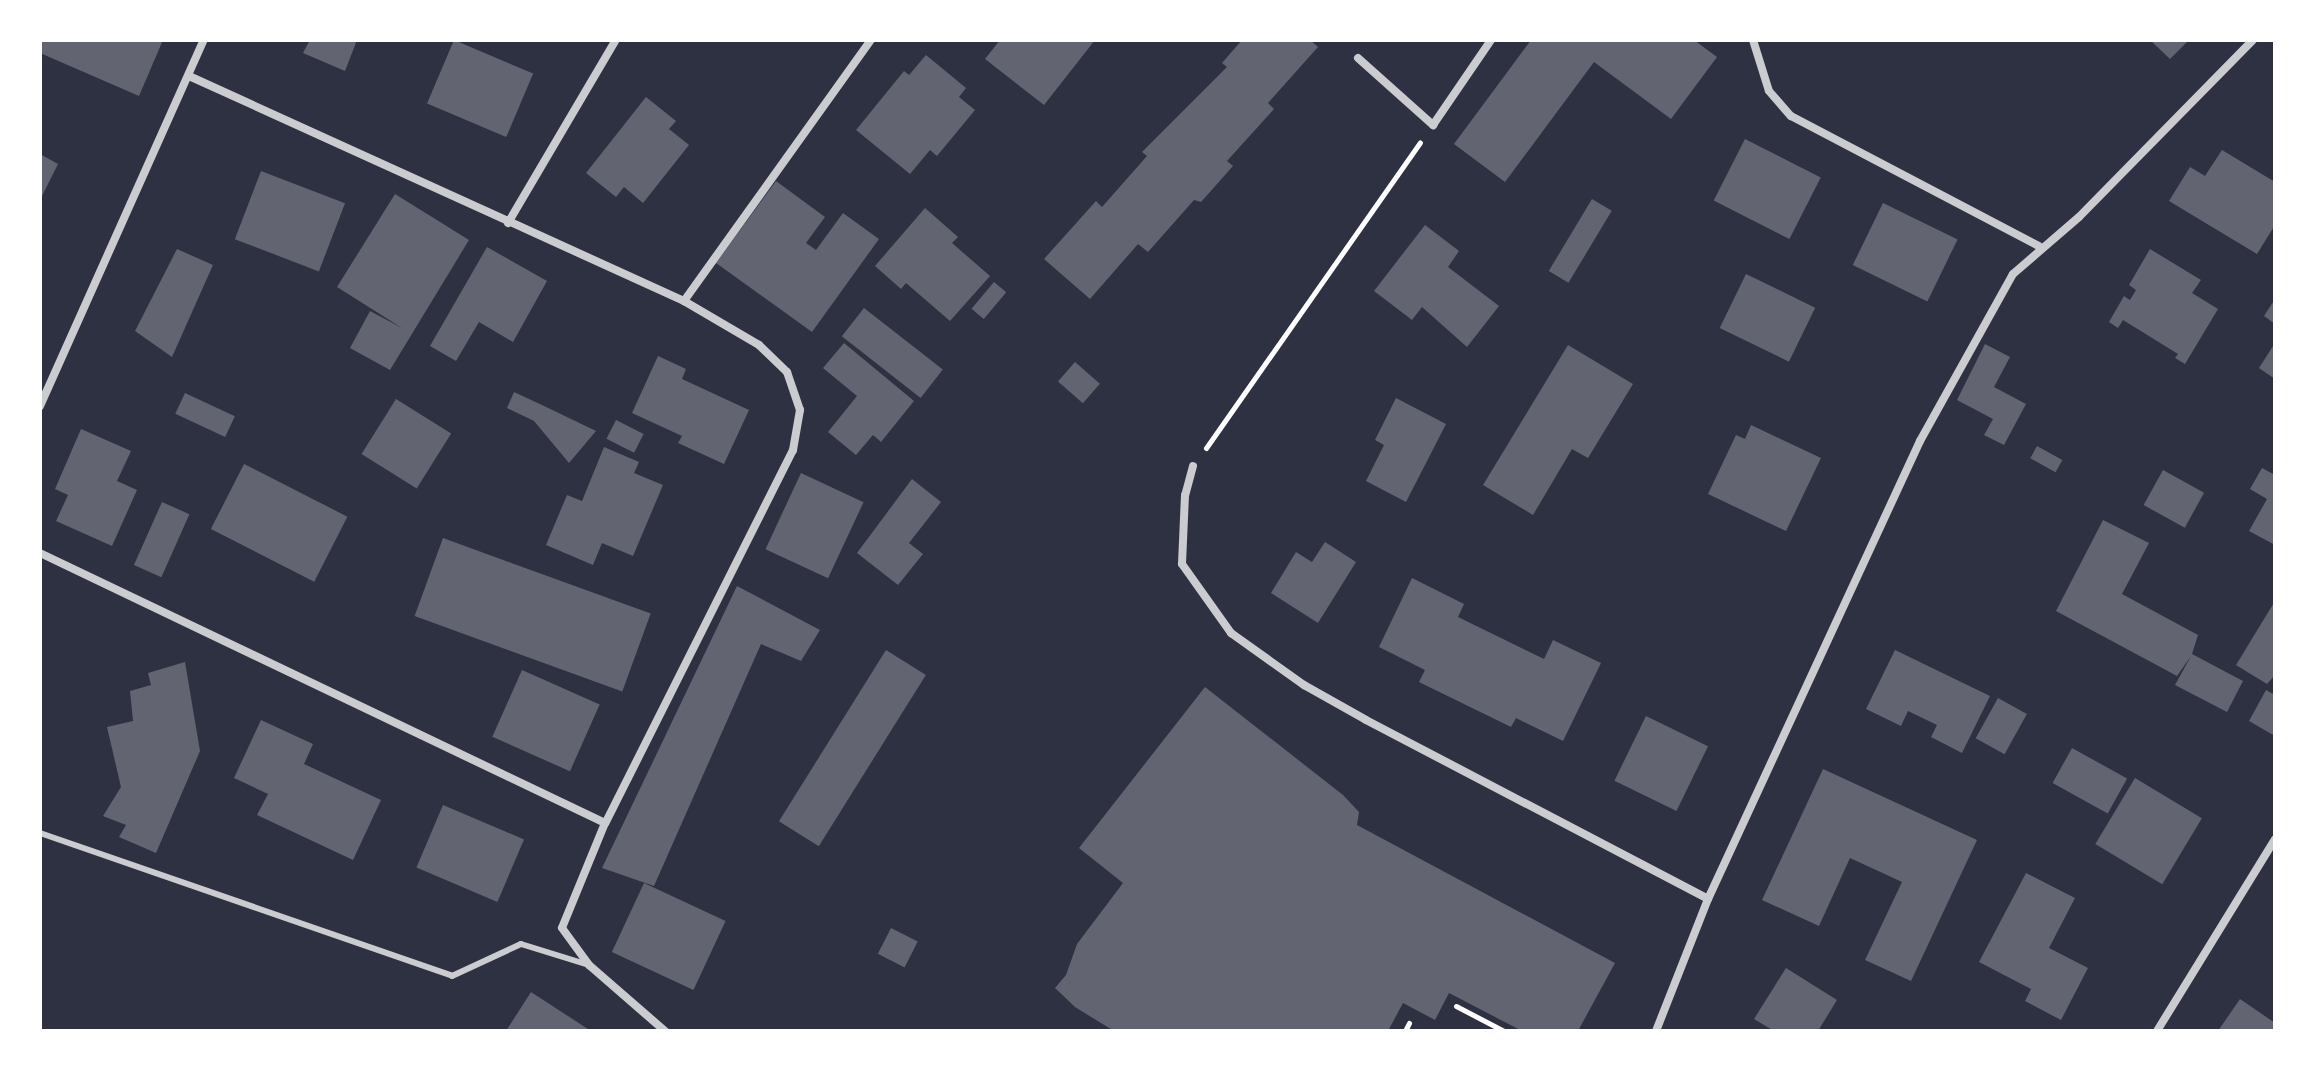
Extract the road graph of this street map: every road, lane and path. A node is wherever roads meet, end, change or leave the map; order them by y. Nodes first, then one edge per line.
1 (204, 40) edge
2 (616, 40) edge
3 (871, 40) edge
4 (1491, 40) edge
5 (1753, 40) edge
6 (2253, 40) edge
7 (1358, 58) dead end
8 (189, 76) junction
9 (1433, 125) junction
10 (508, 223) junction
11 (2039, 246) junction
12 (684, 301) junction
13 (40, 406) edge
14 (1193, 466) joint
15 (40, 553) edge
16 (605, 823) junction
17 (40, 833) edge
18 (2275, 839) edge
19 (1708, 899) junction
20 (589, 965) junction
21 (1456, 1006) dead end
22 (1409, 1023) dead end
23 (665, 1031) edge
24 (1405, 1031) edge
25 (1504, 1031) edge
26 (1656, 1031) edge
27 (2157, 1031) edge

1 - 8 street
2 - 10 street
3 - 12 street
4 - 9 street
5 - 11 street
6 - 11 street
7 - 9 street
8 - 10 street
8 - 13 street
9 - 14 path
10 - 12 street
11 - 19 street
12 - 16 street
14 - 19 street
15 - 16 street
16 - 20 street
17 - 20 lane
18 - 27 street
19 - 26 street
20 - 23 street
21 - 25 path
22 - 24 path

